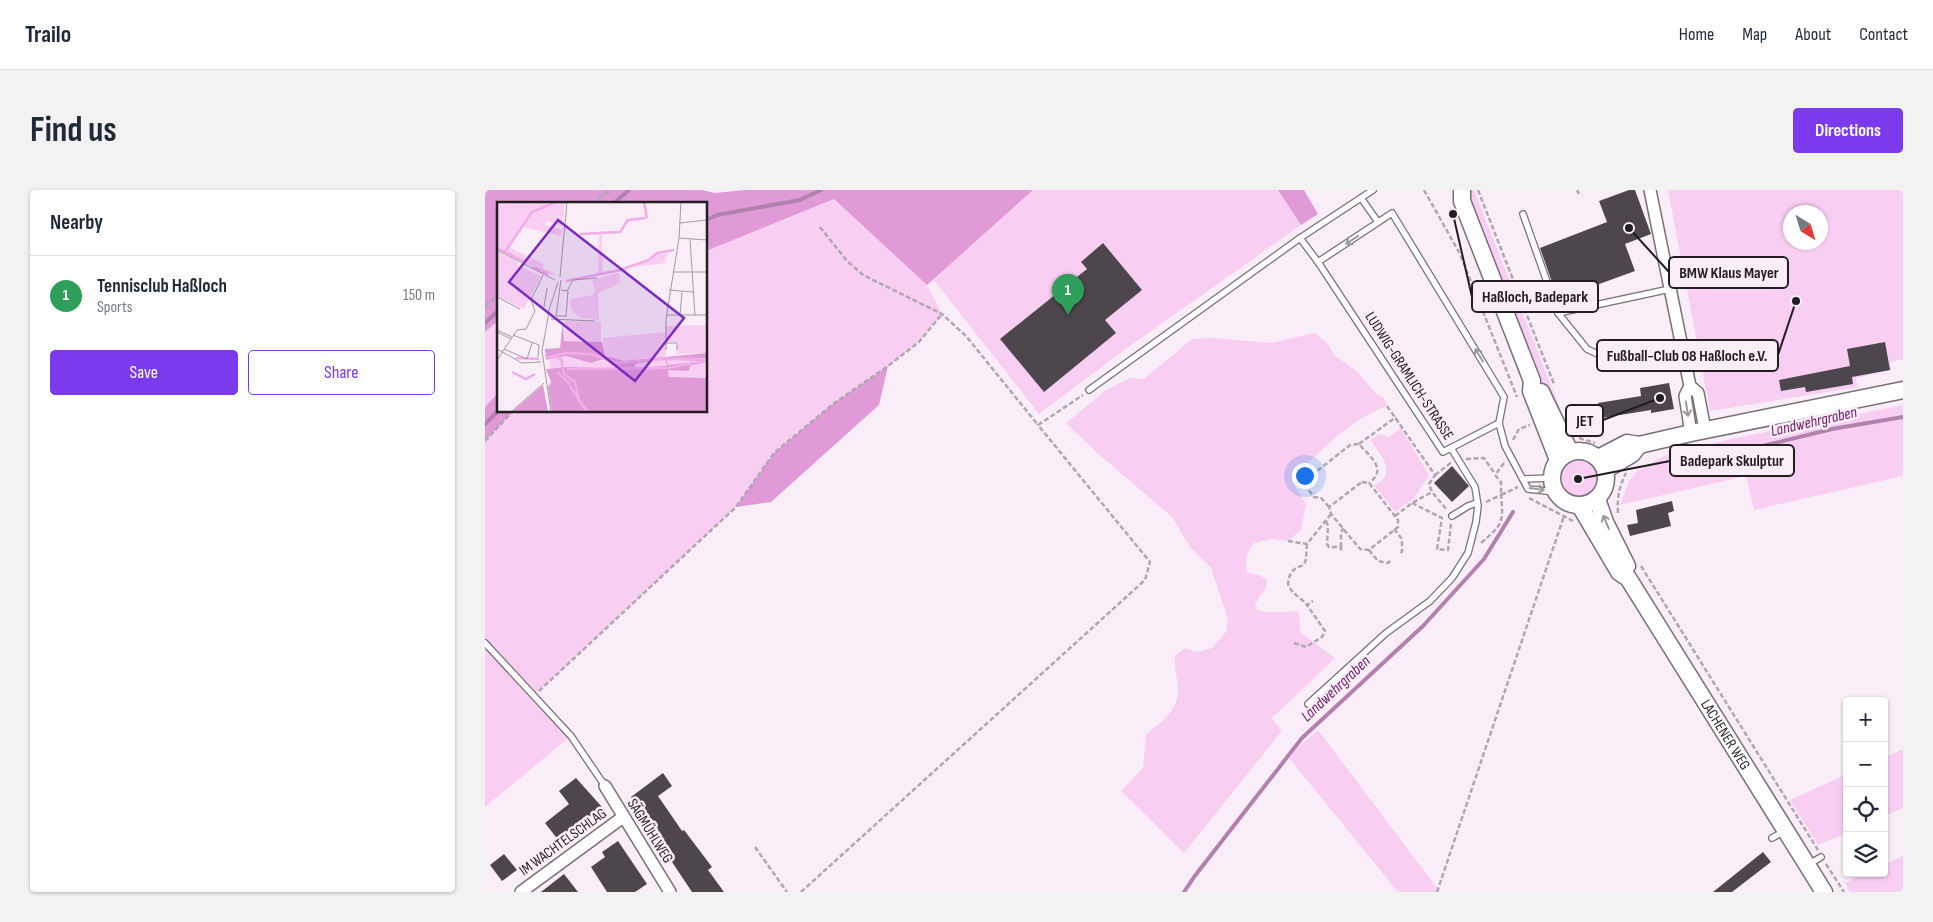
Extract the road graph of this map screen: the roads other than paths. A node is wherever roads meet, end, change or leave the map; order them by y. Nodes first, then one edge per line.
1 (1373, 190) edge
2 (1650, 190) edge
3 (1459, 194) edge
4 (1361, 198) junction
5 (1523, 214) dead end
6 (1378, 222) junction
7 (1300, 238) junction
8 (1318, 262) junction
9 (1670, 289) junction
10 (1558, 313) junction
11 (1604, 357) dead end
12 (1089, 390) road end
13 (1903, 390) edge
14 (1499, 423) junction
15 (1698, 431) junction
16 (1451, 448) junction
17 (1568, 450) junction
18 (1602, 464) junction
19 (1523, 479) junction
20 (1553, 485) junction
21 (1597, 498) junction
22 (1478, 504) junction
23 (1580, 506) junction
24 (1452, 516) road end
25 (1628, 578) junction
26 (485, 643) edge
27 (1308, 704) dead end
28 (605, 786) joint
29 (623, 817) junction
30 (1821, 857) road end
31 (1807, 865) junction
32 (523, 892) edge
33 (670, 892) edge
34 (1824, 892) edge

1 - 4 lane
2 - 9 street
3 - 17 main road
4 - 6 lane
4 - 7 lane
5 - 10 lane
6 -> 8 lane
14 -> 6 lane
7 - 8 lane, LUDWIG-GRAMLICH-STRASSE
7 - 12 lane
8 - 16 lane, LUDWIG-GRAMLICH-STRASSE
9 - 10 lane
9 - 15 street
10 - 11 lane
13 - 15 main road
14 - 16 lane, LUDWIG-GRAMLICH-STRASSE
14 - 19 lane
15 - 18 main road
16 - 22 lane
17 - 18 main road
17 - 20 main road
18 - 21 main road
19 - 20 lane
19 -> 20 lane
20 - 23 main road
21 - 23 main road
25 -> 21 main road, LACHENER WEG
22 - 24 lane
22 - 27 lane
23 - 25 main road, LACHENER WEG
25 - 31 main road, LACHENER WEG
26 - 28 lane
28 - 29 street, SÄGMÜHLWEG
29 - 32 street, IM WACHTELSCHLAG
29 - 33 street, SÄGMÜHLWEG
30 - 31 lane
31 - 34 main road, LACHENER WEG

